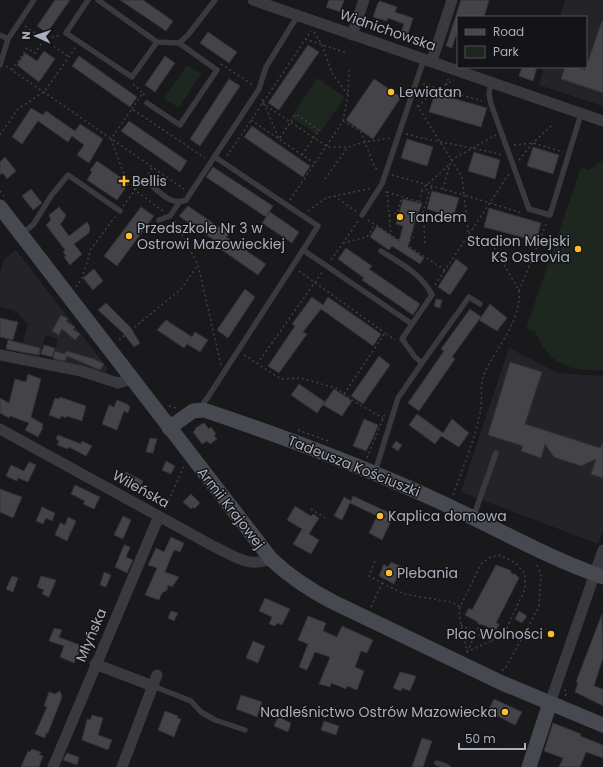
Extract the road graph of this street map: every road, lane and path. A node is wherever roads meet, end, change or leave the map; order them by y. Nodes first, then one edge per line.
1 (34, 0) edge
2 (88, 0) edge
3 (98, 0) edge
4 (215, 0) edge
5 (253, 0) edge
6 (364, 0) edge
7 (452, 0) edge
8 (298, 15) junction
9 (19, 22) junction
10 (62, 34) dead end
11 (352, 35) junction
12 (0, 36) edge
13 (8, 39) junction
14 (305, 39) junction
15 (44, 40) junction
16 (80, 42) junction
17 (157, 42) junction
18 (179, 43) junction
19 (322, 45) junction
20 (347, 53) dead end
21 (69, 57) junction
22 (428, 60) junction
23 (219, 62) dead end
24 (0, 64) edge
25 (12, 70) junction
26 (349, 70) dead end
27 (450, 74) dead end
28 (132, 77) junction
29 (459, 77) dead end
30 (491, 82) junction
31 (421, 83) dead end
32 (447, 84) junction
33 (438, 88) junction
34 (259, 89) junction
35 (445, 90) junction
36 (44, 92) junction
37 (143, 93) dead end
38 (269, 94) junction
39 (348, 95) junction
40 (411, 96) junction
41 (147, 103) dead end
42 (262, 103) junction
43 (491, 104) junction
44 (418, 107) junction
45 (581, 114) junction
46 (251, 120) junction
47 (343, 121) junction
48 (603, 121) edge
49 (291, 122) junction
50 (553, 124) dead end
51 (501, 132) junction
52 (398, 135) junction
53 (0, 136) edge
54 (314, 138) junction
55 (279, 139) junction
56 (365, 142) junction
57 (440, 143) junction
58 (533, 143) junction
59 (326, 146) junction
60 (506, 146) junction
61 (348, 147) junction
62 (474, 147) junction
63 (569, 154) junction
64 (302, 155) junction
65 (215, 157) junction
66 (510, 157) junction
67 (451, 160) junction
68 (223, 162) junction
69 (315, 163) junction
70 (450, 164) junction
71 (152, 167) junction
72 (513, 168) junction
73 (386, 172) junction
74 (325, 179) dead end
75 (145, 180) joint
76 (140, 184) dead end
77 (427, 185) junction
78 (435, 187) junction
79 (430, 189) junction
80 (443, 189) junction
81 (379, 191) junction
82 (422, 191) junction
83 (387, 192) junction
84 (190, 194) junction
85 (464, 194) junction
86 (334, 196) junction
87 (402, 197) junction
88 (419, 202) junction
89 (179, 203) junction
90 (490, 203) junction
91 (425, 204) junction
92 (287, 205) junction
93 (0, 207) edge
94 (120, 211) junction
95 (525, 213) dead end
96 (301, 215) junction
97 (389, 215) junction
98 (362, 216) junction
99 (159, 220) dead end
100 (547, 220) dead end
101 (375, 224) junction
102 (21, 234) junction
103 (391, 234) junction
104 (468, 235) junction
105 (414, 237) dead end
106 (425, 242) dead end
107 (343, 243) junction
108 (406, 244) junction
109 (303, 250) junction
110 (381, 251) dead end
111 (198, 265) dead end
112 (292, 266) junction
113 (327, 266) junction
114 (445, 270) junction
115 (315, 283) junction
116 (76, 286) dead end
117 (431, 291) junction
118 (518, 291) junction
119 (480, 304) dead end
120 (412, 324) junction
121 (385, 333) junction
122 (118, 341) dead end
123 (396, 341) dead end
124 (238, 350) junction
125 (0, 355) edge
126 (422, 363) junction
127 (257, 364) junction
128 (132, 379) junction
129 (344, 394) junction
130 (167, 406) dead end
131 (389, 406) dead end
132 (183, 407) dead end
133 (204, 410) junction
134 (382, 417) junction
135 (390, 422) junction
136 (169, 428) junction
137 (0, 429) edge
138 (496, 453) dead end
139 (366, 460) dead end
140 (184, 463) dead end
141 (375, 472) junction
142 (451, 500) dead end
143 (311, 509) dead end
144 (159, 516) junction
145 (325, 518) dead end
146 (473, 518) junction
147 (603, 550) edge
148 (271, 559) junction
149 (375, 560) dead end
150 (537, 565) dead end
151 (599, 576) edge
152 (382, 584) junction
153 (460, 607) junction
154 (369, 610) dead end
155 (480, 624) dead end
156 (461, 625) junction
157 (475, 633) junction
158 (490, 641) junction
159 (467, 652) junction
160 (466, 655) dead end
161 (95, 664) junction
162 (500, 673) dead end
163 (157, 675) dead end
164 (153, 686) junction
165 (550, 703) junction
166 (603, 725) edge
167 (245, 730) dead end
168 (437, 763) dead end
169 (53, 767) edge
170 (122, 767) edge
171 (448, 767) edge
172 (529, 767) edge

1 - 9 lane
2 - 16 lane
3 - 17 lane
4 - 18 lane
5 - 8 street, Widnichowska
6 - 11 street
7 - 22 street
8 - 11 street, Widnichowska
8 - 34 lane
9 - 13 lane
9 - 15 path
10 - 15 path
11 - 22 street, Widnichowska
12 - 13 lane
13 - 24 lane
14 - 19 path
14 - 19 path
14 - 38 path
15 - 21 path
15 - 25 path
16 - 21 path
16 - 28 lane
17 - 18 lane
17 - 28 lane
18 - 41 lane
19 - 20 path
19 - 39 path
21 - 36 path
22 - 30 street, Widnichowska
22 - 40 lane
23 - 34 path
24 - 25 path
25 - 36 path
26 - 39 path
27 - 32 path
28 - 37 path
29 - 32 path
30 - 43 lane
30 - 45 street, Widnichowska
31 - 33 path
32 - 33 path
32 - 35 path
33 - 35 path
33 - 44 path
34 - 38 path
34 - 42 path
34 - 65 lane
35 - 43 path
36 - 53 path
36 - 71 path
38 - 42 path
39 - 47 path
40 - 44 path
40 - 52 lane
42 - 46 path
42 - 49 path
42 - 55 path
43 - 51 lane
44 - 57 path
45 - 48 street, Widnichowska
45 - 63 lane
46 - 55 path
46 - 68 path
47 - 56 path
47 - 59 path
49 - 54 path
49 - 54 path
49 - 55 path
50 - 58 path
51 - 60 lane
51 - 62 path
52 - 56 path
52 - 57 path
52 - 73 lane
54 - 59 path
54 - 64 path
55 - 64 path
56 - 61 path
56 - 73 path
57 - 62 path
57 - 67 path
58 - 60 path
58 - 63 path
58 - 72 path
59 - 61 path
59 - 69 path
60 - 66 lane
61 - 74 path
62 - 66 path
62 - 67 path
63 - 72 lane
64 - 69 path
65 - 68 lane
65 - 84 lane
66 - 72 lane
67 - 70 path
67 - 85 path
68 - 92 lane
69 - 92 path
70 - 77 path
70 - 80 path
71 - 75 path
71 - 84 path
72 - 90 path
73 - 77 path
73 - 81 lane
75 - 89 lane
76 - 94 path
77 - 78 path
77 - 82 path
78 - 79 path
78 - 80 path
79 - 82 path
79 - 91 path
80 - 85 path
81 - 83 path
81 - 86 path
81 - 98 lane
82 - 88 path
83 - 87 path
83 - 97 path
84 - 89 lane
85 - 90 path
85 - 104 path
86 - 96 path
86 - 98 path
87 - 88 path
87 - 97 path
88 - 91 path
89 - 99 lane
90 - 95 path
90 - 104 path
91 - 106 path
92 - 96 lane
93 - 102 main road, Armii Krajowej
94 - 102 lane
94 - 116 path
96 - 109 lane
97 - 103 path
98 - 101 path
98 - 107 path
100 - 118 path
101 - 103 path
101 - 107 path
102 - 128 main road, Armii Krajowej
103 - 108 path
104 - 114 path
104 - 118 path
105 - 108 path
107 - 113 path
108 - 114 path
109 - 112 lane
109 - 113 lane
110 - 117 lane
111 - 122 path
112 - 115 path
112 - 124 lane
113 - 115 path
113 - 120 lane
114 - 117 path
115 - 121 path
115 - 127 path
117 - 120 lane
118 - 142 path
119 - 126 lane
120 - 126 lane
121 - 123 path
121 - 129 path
124 - 127 path
124 - 133 lane
125 - 128 street
126 - 135 lane
127 - 129 path
128 - 136 main road, Armii Krajowej
129 - 134 path
130 - 132 path
131 - 134 path
133 - 136 main road
133 - 141 main road, Tadeusza Kościuszki
134 - 135 path
134 - 139 path
135 - 141 lane
136 - 148 main road, Armii Krajowej
137 - 144 street, Wileńska
138 - 146 lane
140 - 144 path
141 - 146 main road, Tadeusza Kościuszki
143 - 145 path
144 - 148 street, Wileńska
144 - 161 street, Młyńska
146 - 151 main road, Tadeusza Kościuszki
147 - 151 street
148 - 165 main road, Armii Krajowej
149 - 152 path
150 - 162 path
151 - 165 street
152 - 153 path
152 - 154 path
153 - 156 path
153 - 158 path
155 - 157 path
156 - 157 path
156 - 159 path
157 - 158 path
157 - 159 path
158 - 159 path
159 - 160 path
161 - 164 street
161 - 169 street, Młyńska
163 - 164 street
164 - 167 lane
164 - 170 street
165 - 166 main road, Armii Krajowej
165 - 172 main road
168 - 171 lane

